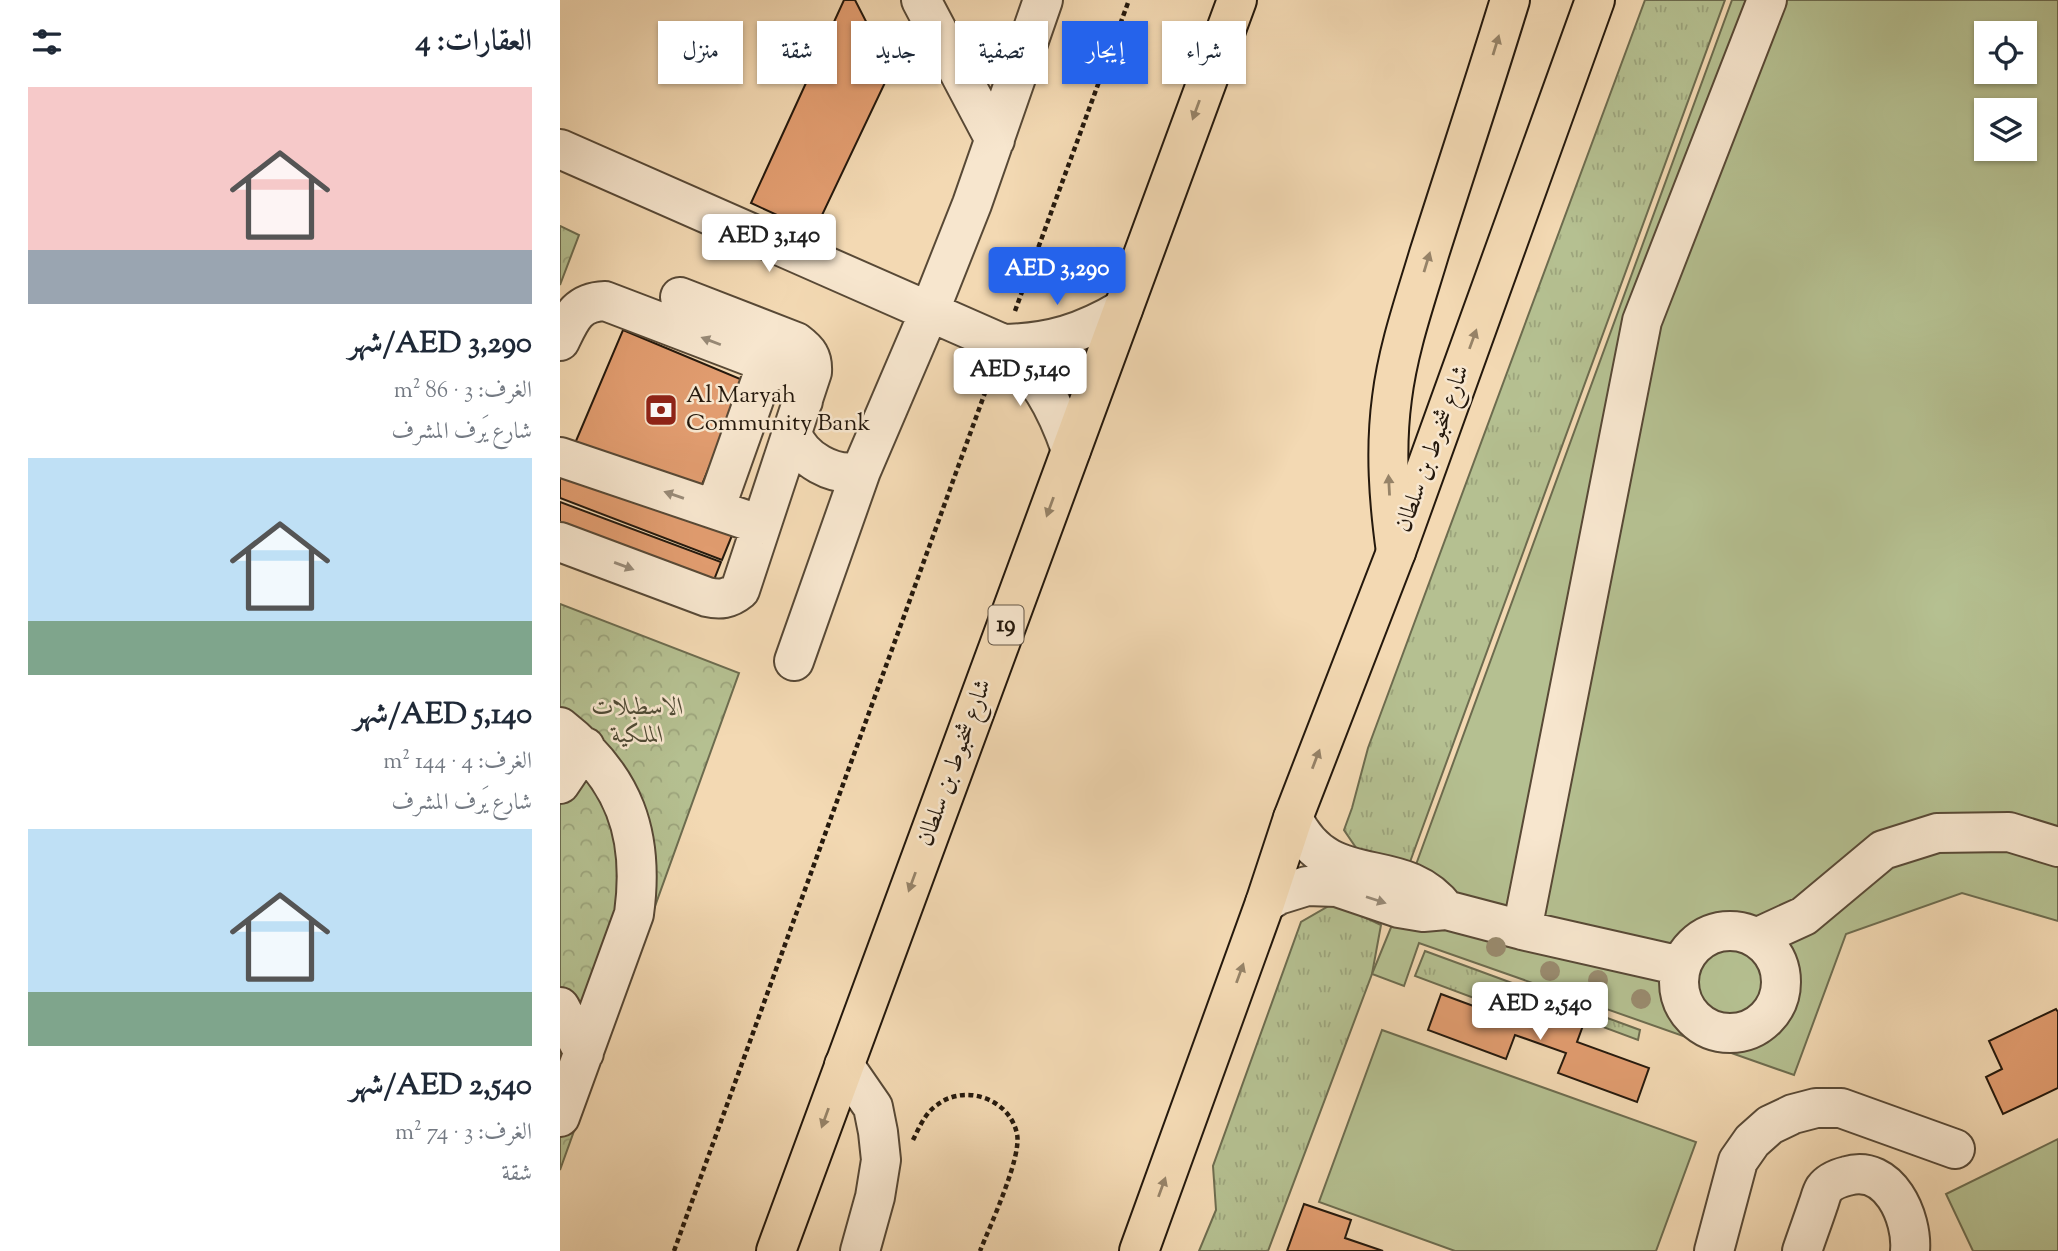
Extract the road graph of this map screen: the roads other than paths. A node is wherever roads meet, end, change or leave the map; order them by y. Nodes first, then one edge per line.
1 (921, 0) edge
2 (1043, 0) edge
3 (1237, 0) edge
4 (1510, 0) edge
5 (1595, 0) edge
6 (1768, 0) edge
7 (995, 140) junction
8 (560, 149) edge
9 (680, 297) dead end
10 (1123, 309) junction
11 (930, 310) junction
12 (560, 341) edge
13 (1003, 344) junction
14 (767, 363) junction
15 (798, 417) junction
16 (1071, 450) junction
17 (560, 457) edge
18 (777, 480) junction
19 (857, 483) junction
20 (715, 509) junction
21 (761, 525) junction
22 (560, 542) edge
23 (1396, 552) junction
24 (794, 661) dead end
25 (573, 737) edge
26 (560, 784) edge
27 (1293, 818) junction
28 (2058, 847) edge
29 (1265, 903) junction
30 (1446, 910) junction
31 (1804, 916) junction
32 (1522, 930) junction
33 (1756, 938) junction
34 (1681, 966) junction
35 (1781, 986) junction
36 (560, 1007) edge
37 (584, 1053) junction
38 (844, 1065) junction
39 (560, 1116) edge
40 (1955, 1149) dead end
41 (776, 1251) edge
42 (860, 1251) edge
43 (1139, 1251) edge
44 (1714, 1251) edge
45 (1802, 1251) edge
46 (1910, 1251) edge

1 - 7 street
2 - 7 street
3 -> 10 main road, شارع شخبوط بن سلطان / 19
23 -> 4 main road
23 -> 5 main road, شارع شخبوط بن سلطان
6 - 32 street
7 - 11 street
8 - 11 street
9 - 15 street
10 - 13 street
10 - 16 main road, شارع شخبوط بن سلطان / 19
11 - 13 street
11 - 19 street
14 -> 12 street
13 - 16 street
14 - 15 street
14 - 20 street
15 - 18 street
15 - 19 street
16 -> 38 main road, شارع شخبوط بن سلطان / 19
20 -> 17 street
18 - 19 street
18 - 21 street
19 - 24 street
20 - 21 street
22 -> 21 street
27 -> 23 main road, شارع شخبوط بن سلطان
25 - 26 street
25 - 37 street
27 - 29 main road, شارع شخبوط بن سلطان
27 - 30 street
28 - 31 street
29 -> 30 street
43 -> 29 main road, شارع شخبوط بن سلطان
30 - 32 street
31 - 33 street
31 - 35 street
32 - 34 street
33 - 34 street
33 - 35 street
34 - 35 street
36 - 37 street
37 - 39 street
38 -> 41 main road, شارع شخبوط بن سلطان / 19
38 - 42 street
40 - 44 street
45 - 46 street

